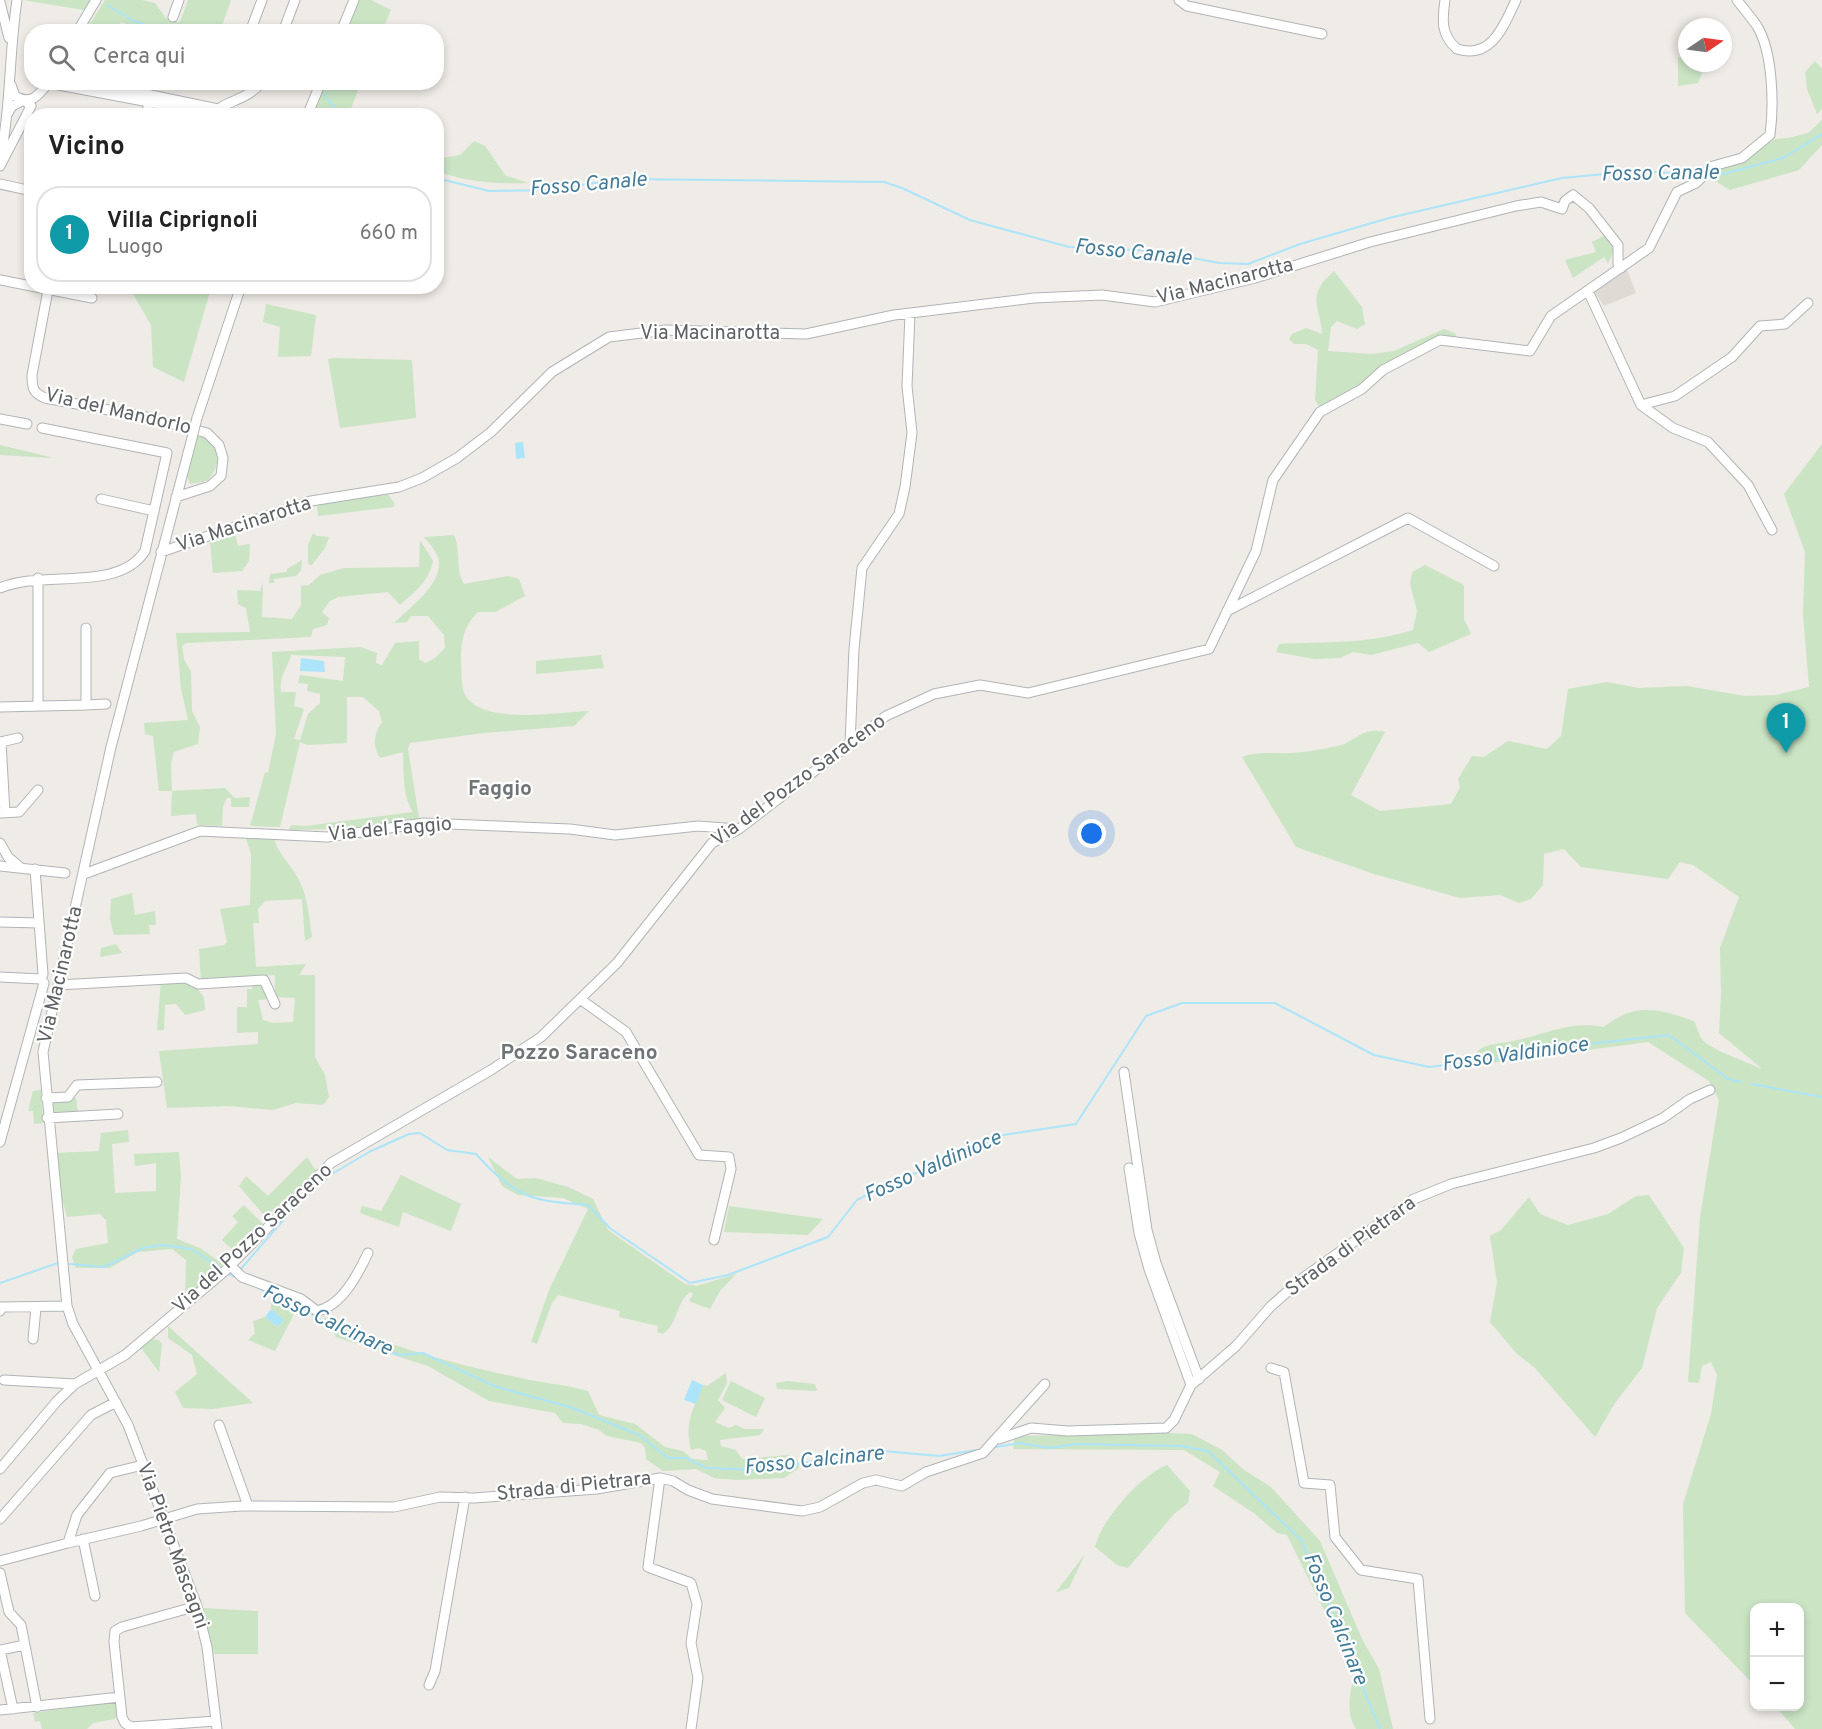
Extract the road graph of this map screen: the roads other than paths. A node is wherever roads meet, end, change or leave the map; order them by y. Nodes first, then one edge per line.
1 (17, 0) edge
2 (96, 0) edge
3 (179, 0) edge
4 (262, 0) edge
5 (295, 0) edge
6 (354, 0) edge
7 (1179, 0) edge
8 (1445, 0) edge
9 (1516, 0) edge
10 (1737, 0) edge
11 (0, 2) edge
12 (173, 17) dead end
13 (82, 24) edge
14 (253, 24) edge
15 (286, 24) edge
16 (344, 24) edge
17 (1322, 34) dead end
18 (10, 43) junction
19 (9, 80) junction
20 (43, 90) edge
21 (96, 90) edge
22 (117, 90) edge
23 (254, 90) edge
24 (318, 90) edge
25 (150, 99) junction
26 (24, 100) junction
27 (30, 108) edge
28 (148, 108) edge
29 (188, 108) edge
30 (220, 108) edge
31 (310, 108) edge
32 (8, 113) junction
33 (24, 121) edge
34 (0, 159) edge
35 (0, 166) edge
36 (0, 184) edge
37 (24, 189) edge
38 (1621, 268) junction
39 (0, 280) edge
40 (24, 285) edge
41 (1588, 291) junction
42 (47, 294) edge
43 (70, 294) edge
44 (238, 294) edge
45 (92, 298) dead end
46 (1808, 303) dead end
47 (910, 314) junction
48 (1641, 405) junction
49 (0, 419) edge
50 (27, 424) dead end
51 (42, 428) dead end
52 (176, 497) junction
53 (101, 499) dead end
54 (154, 511) junction
55 (1772, 530) dead end
56 (161, 552) junction
57 (1494, 566) dead end
58 (38, 578) junction
59 (0, 588) edge
60 (1227, 611) junction
61 (86, 628) dead end
62 (106, 704) dead end
63 (86, 705) junction
64 (38, 706) junction
65 (0, 707) edge
66 (18, 738) dead end
67 (850, 744) junction
68 (38, 790) dead end
69 (2, 813) edge
70 (739, 829) junction
71 (0, 843) edge
72 (0, 866) edge
73 (20, 867) junction
74 (35, 869) junction
75 (65, 873) dead end
76 (84, 874) junction
77 (0, 922) edge
78 (39, 924) junction
79 (0, 977) edge
80 (41, 979) junction
81 (58, 985) junction
82 (580, 999) junction
83 (275, 1004) dead end
84 (1124, 1072) dead end
85 (157, 1082) dead end
86 (1710, 1090) dead end
87 (46, 1098) junction
88 (118, 1114) dead end
89 (47, 1118) junction
90 (0, 1142) edge
91 (1129, 1168) dead end
92 (714, 1240) dead end
93 (368, 1253) dead end
94 (231, 1266) junction
95 (67, 1306) junction
96 (36, 1308) junction
97 (0, 1311) edge
98 (33, 1339) dead end
99 (1271, 1368) dead end
100 (100, 1371) junction
101 (4, 1380) dead end
102 (1195, 1382) junction
103 (75, 1384) junction
104 (1045, 1384) dead end
105 (116, 1402) junction
106 (219, 1425) dead end
107 (998, 1439) junction
108 (143, 1465) junction
109 (0, 1469) edge
110 (660, 1478) junction
111 (465, 1497) junction
112 (248, 1506) junction
113 (0, 1519) edge
114 (162, 1520) junction
115 (83, 1539) junction
116 (68, 1543) junction
117 (0, 1561) edge
118 (0, 1573) edge
119 (96, 1596) dead end
120 (197, 1606) junction
121 (25, 1645) junction
122 (0, 1650) edge
123 (429, 1685) dead end
124 (120, 1697) junction
125 (37, 1707) junction
126 (13, 1709) junction
127 (0, 1710) edge
128 (1430, 1719) dead end
129 (216, 1725) edge
130 (120, 1726) edge
131 (159, 1727) edge
132 (691, 1729) edge

1 - 18 street
2 - 13 street
3 - 12 street
4 - 14 street
5 - 15 street
6 - 16 street
7 - 17 street
8 - 9 street
10 - 38 street, Via del Pozzo Saraceno
11 - 18 street
18 - 19 street
19 - 26 street
19 - 32 street
20 - 26 street
21 - 25 street
22 - 25 street
23 - 30 street
24 - 31 street
25 - 28 street
25 - 29 street
26 - 27 street
26 - 32 street
32 - 34 street
33 - 35 street
36 - 37 street
38 - 41 street, Via del Pozzo Saraceno
38 - 47 street, Via Macinarotta
39 - 40 street
41 - 48 street
41 - 60 street, Via del Pozzo Saraceno
42 - 52 street, Via del Mandorlo
43 - 45 street
44 - 52 street, bridge
46 - 48 street
47 - 56 street, Via Macinarotta
47 - 67 street
48 - 55 street
49 - 50 street
51 - 54 street
52 - 56 street
53 - 54 street
54 - 58 street
56 - 76 street, Via Macinarotta
57 - 60 street
58 - 59 street
58 - 64 street
60 - 67 street, Via del Pozzo Saraceno
61 - 63 street
62 - 63 street
63 - 64 street
64 - 65 street
66 - 69 street
67 - 70 street, Via del Pozzo Saraceno
68 - 69 street
70 - 76 street, Via del Faggio
70 - 82 street, Via del Pozzo Saraceno
71 - 73 street
72 - 73 street
73 - 74 street
74 - 75 street
74 - 78 street
76 - 81 street, Via Macinarotta
77 - 78 street
78 - 80 street
79 - 80 street
80 - 90 street
81 - 83 street
81 - 87 street, Via Macinarotta
82 - 92 street
82 - 94 street, Via del Pozzo Saraceno
84 - 102 street
85 - 87 street
86 - 102 street, Strada di Pietrara
87 - 89 street, Via Macinarotta
88 - 89 street
89 - 95 street, Via Macinarotta
91 - 102 street
93 - 94 street
94 - 100 street, Via del Pozzo Saraceno
95 - 96 street
95 - 100 street, Via Macinarotta
96 - 97 street
96 - 98 street
99 - 128 street
100 - 103 street, Via del Pozzo Saraceno
100 - 105 street, Via Pietro Mascagni
101 - 103 street
102 - 107 street, Strada di Pietrara
103 - 109 street, Via del Pozzo Saraceno
104 - 107 street, Strada di Pietrara
105 - 108 street, Via Pietro Mascagni
105 - 113 street
106 - 112 street
107 - 110 street, Strada di Pietrara
108 - 114 street, Via Pietro Mascagni
108 - 116 street
110 - 111 street, Strada di Pietrara
110 - 132 street
111 - 112 street, Strada di Pietrara
111 - 123 street
112 - 114 street, Strada di Pietrara
114 - 115 street, Strada di Pietrara
114 - 120 street, Via Pietro Mascagni
115 - 116 street, Strada di Pietrara
115 - 119 street
116 - 117 street, Strada di Pietrara
118 - 121 street
120 - 124 street
120 - 129 street, Via Pietro Mascagni
121 - 122 street
121 - 125 street
122 - 126 street
124 - 125 street
124 - 130 street
125 - 126 street
126 - 127 street
129 - 131 street
130 - 131 street

